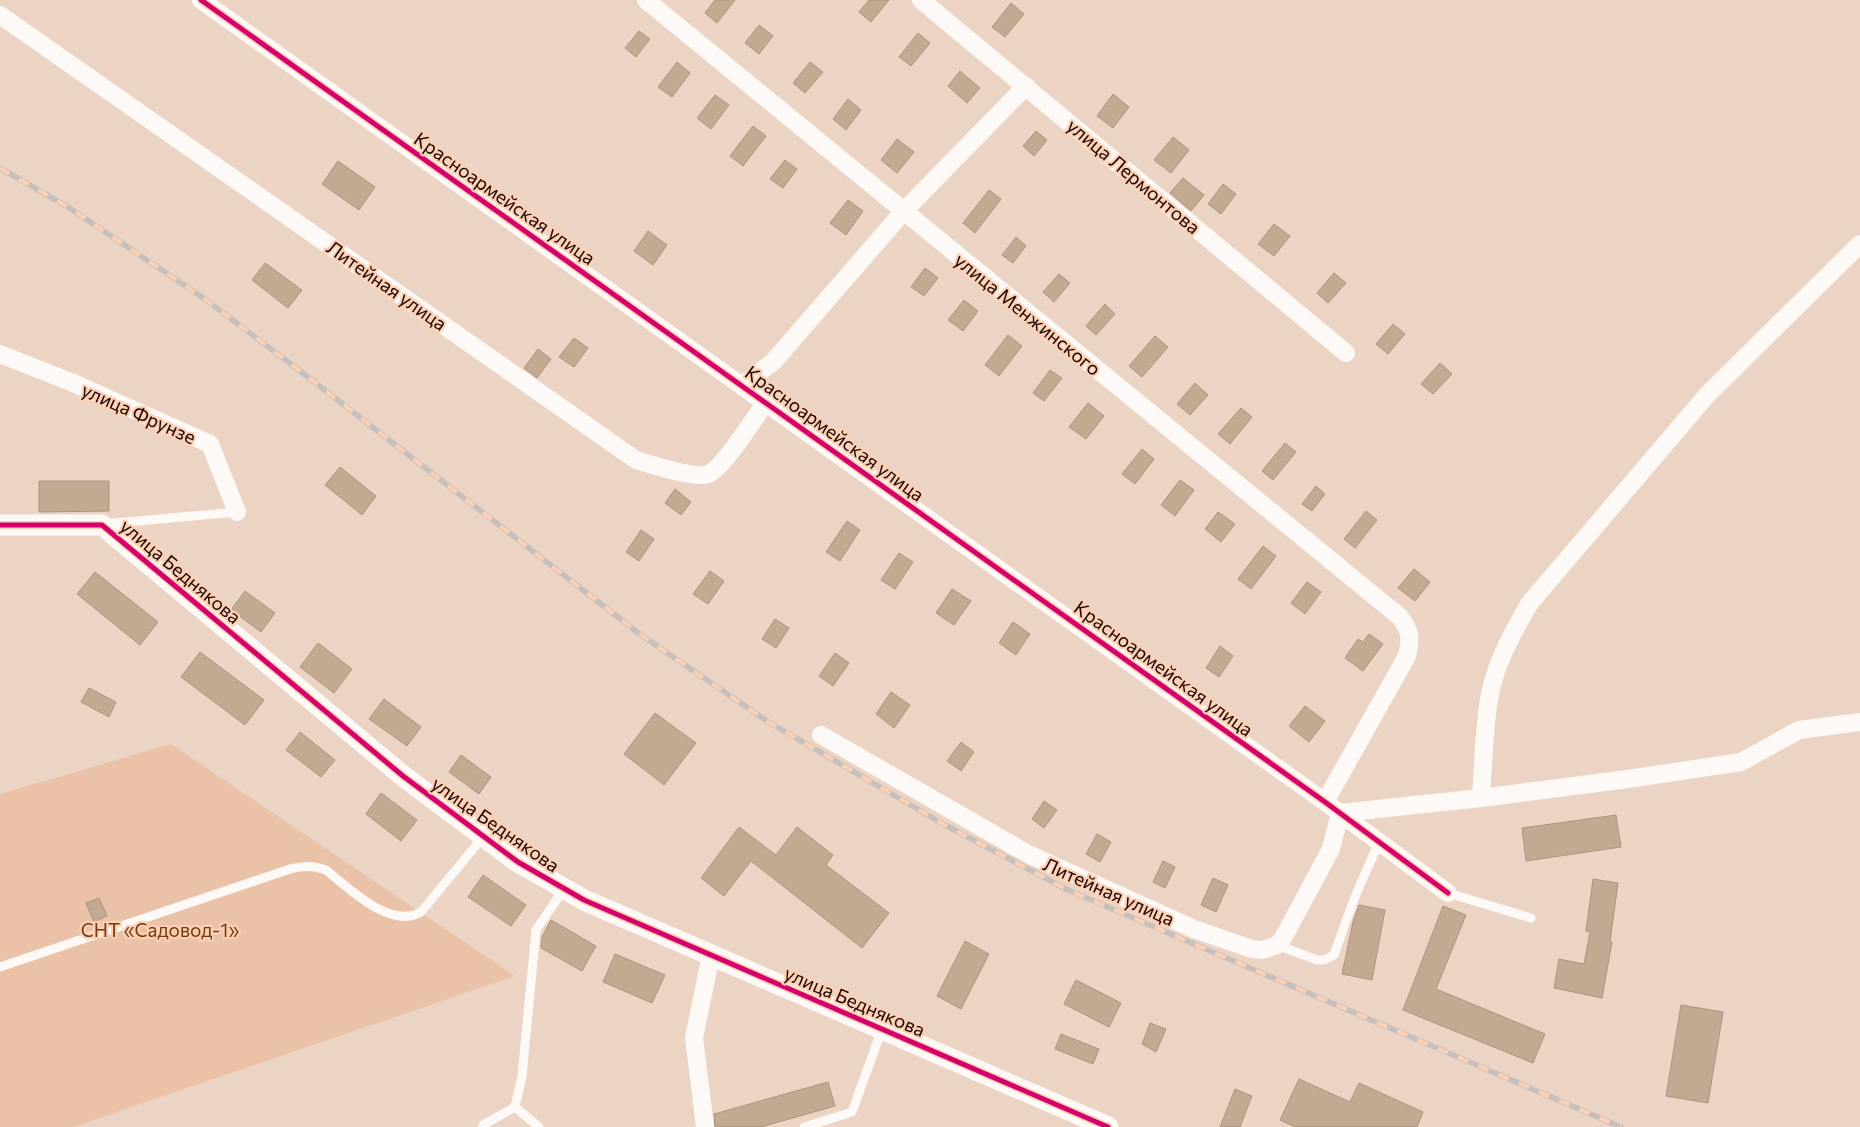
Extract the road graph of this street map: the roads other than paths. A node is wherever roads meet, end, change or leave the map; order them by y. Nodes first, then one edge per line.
1 (201, 0) edge
2 (646, 0) edge
3 (921, 0) edge
4 (0, 15) edge
5 (1026, 86) junction
6 (903, 212) junction
7 (1860, 244) edge
8 (1346, 353) dead end
9 (0, 354) edge
10 (742, 385) junction
11 (766, 402) junction
12 (237, 512) joint
13 (0, 525) edge
14 (102, 525) junction
15 (1860, 722) edge
16 (821, 735) dead end
17 (1481, 798) junction
18 (1325, 802) junction
19 (1340, 813) junction
20 (484, 836) junction
21 (1379, 842) junction
22 (564, 888) junction
23 (1448, 893) joint
24 (1531, 918) dead end
25 (1277, 945) junction
26 (711, 955) junction
27 (0, 967) edge
28 (882, 1029) junction
29 (515, 1107) junction
30 (483, 1127) edge
31 (539, 1127) edge
32 (705, 1127) edge
33 (804, 1127) edge
34 (1108, 1127) edge

1 - 10 street, Красноармейская улица
2 - 6 street, улица Менжинского
3 - 5 street, улица Лермонтова
4 - 11 street, Литейная улица
5 - 6 street
5 - 8 street, улица Лермонтова
6 - 10 street
6 - 18 street, улица Менжинского
7 - 17 street
9 - 12 street, улица Фрунзе
10 - 11 street, Красноармейская улица
11 - 18 street, Красноармейская улица
12 - 14 lane
13 - 14 street, улица Беднякова
14 - 20 street, улица Беднякова
15 - 17 street
16 - 25 street, Литейная улица
17 - 19 street
18 - 19 street, Красноармейская улица
19 - 21 street, Красноармейская улица
19 - 25 street
20 - 22 street, улица Беднякова
20 - 27 lane
21 - 23 street, Красноармейская улица
21 - 25 lane
22 - 26 street, улица Беднякова
22 - 29 lane
23 - 24 lane
26 - 28 street, улица Беднякова
26 - 32 street
28 - 33 lane
28 - 34 street, улица Беднякова
29 - 30 lane
29 - 31 lane

